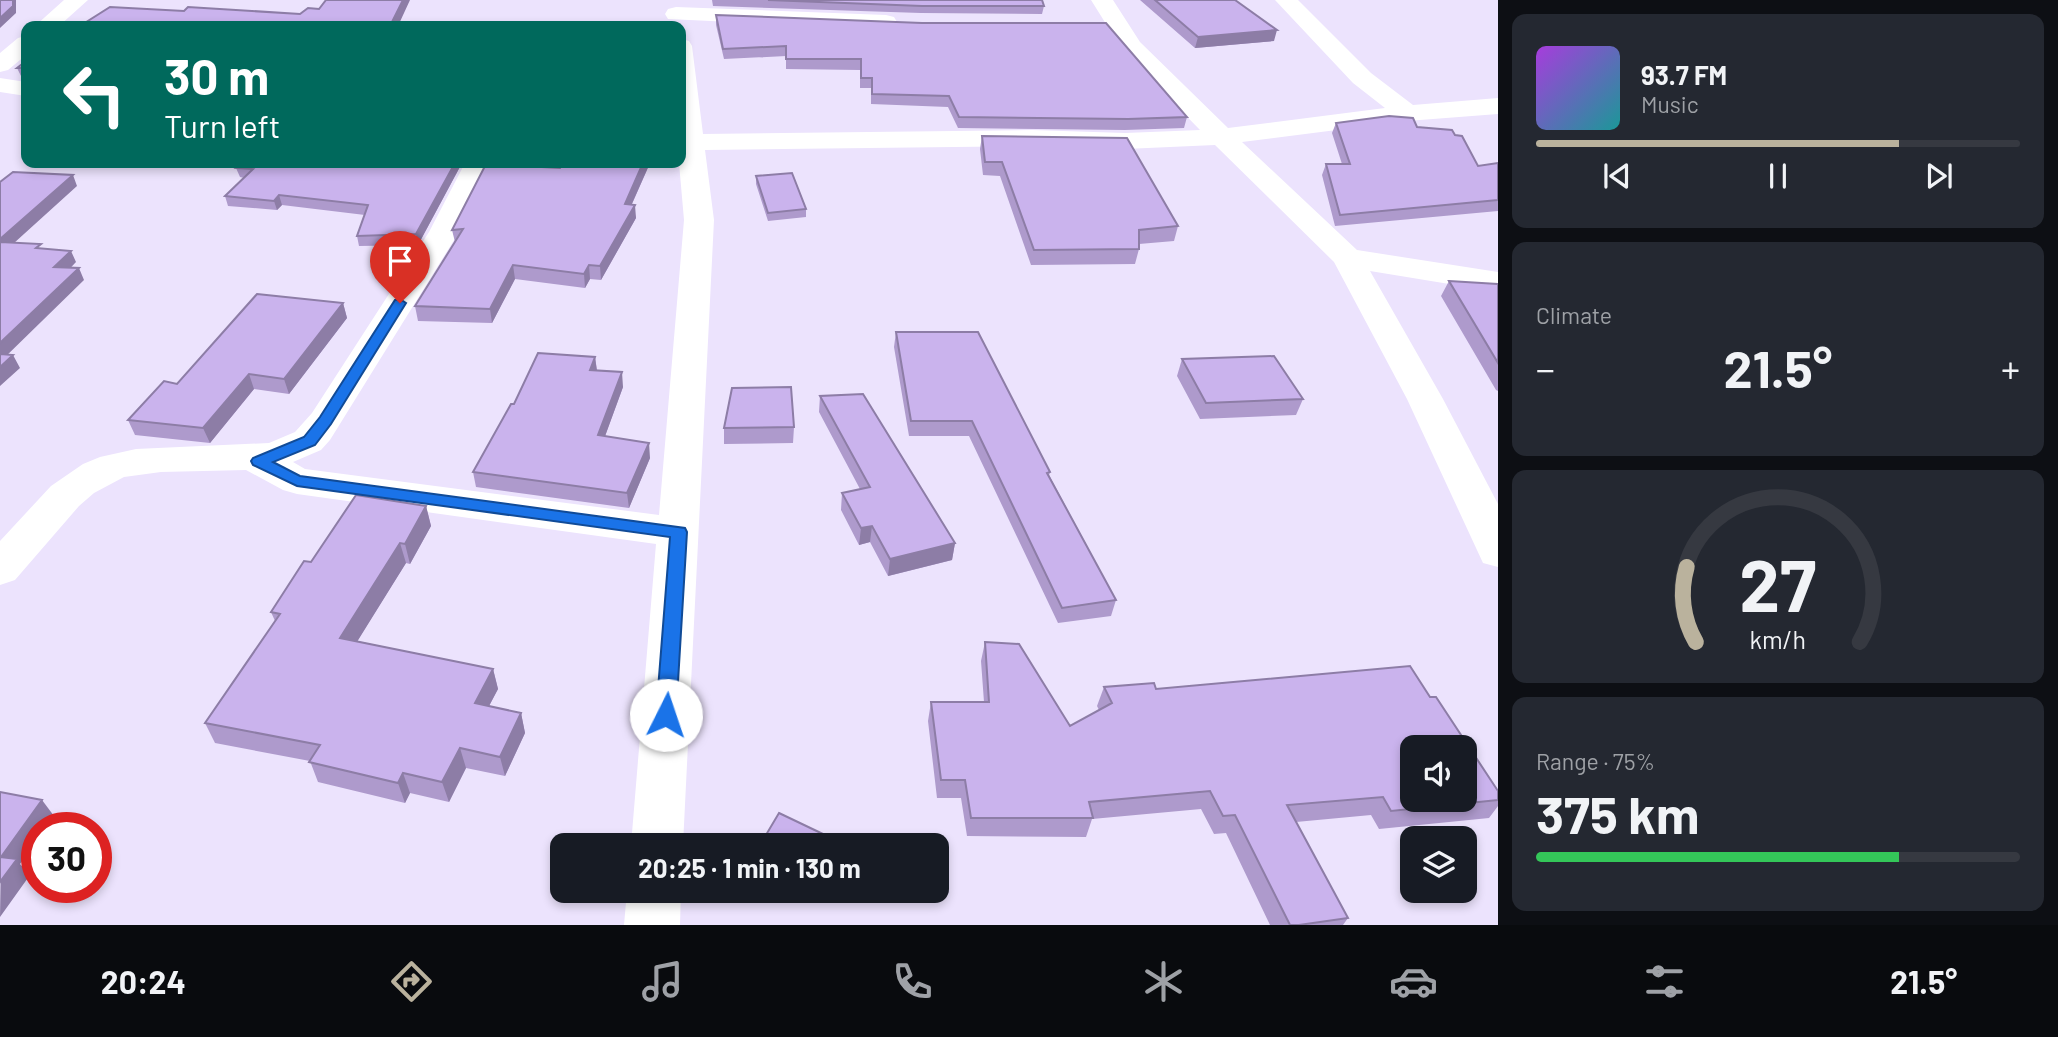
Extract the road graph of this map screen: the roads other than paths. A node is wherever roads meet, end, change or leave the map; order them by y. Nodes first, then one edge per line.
1 (77, 0) edge
2 (1286, 0) edge
3 (1102, 16) edge
4 (52, 21) edge
5 (686, 22) edge
6 (910, 23) edge
7 (21, 47) edge
8 (0, 65) edge
9 (0, 85) edge
10 (686, 86) edge
11 (21, 88) edge
12 (1498, 106) edge
13 (1407, 113) junction
14 (687, 134) edge
15 (1220, 137) junction
16 (476, 168) edge
17 (1347, 258) junction
18 (1498, 282) edge
19 (274, 456) junction
20 (679, 532) junction
21 (1498, 552) edge
22 (0, 569) edge
23 (658, 833) edge
24 (653, 903) edge
25 (652, 925) edge

1 - 4 street
2 - 13 street
3 - 15 street
5 - 6 street
7 - 8 street
9 - 11 street
10 - 14 street
12 - 13 street
13 - 15 street
14 - 15 street
14 - 20 street
15 - 17 street
16 - 19 street
17 - 18 street
17 - 21 street
19 - 20 street
19 - 22 street
20 - 23 street
24 - 25 street

